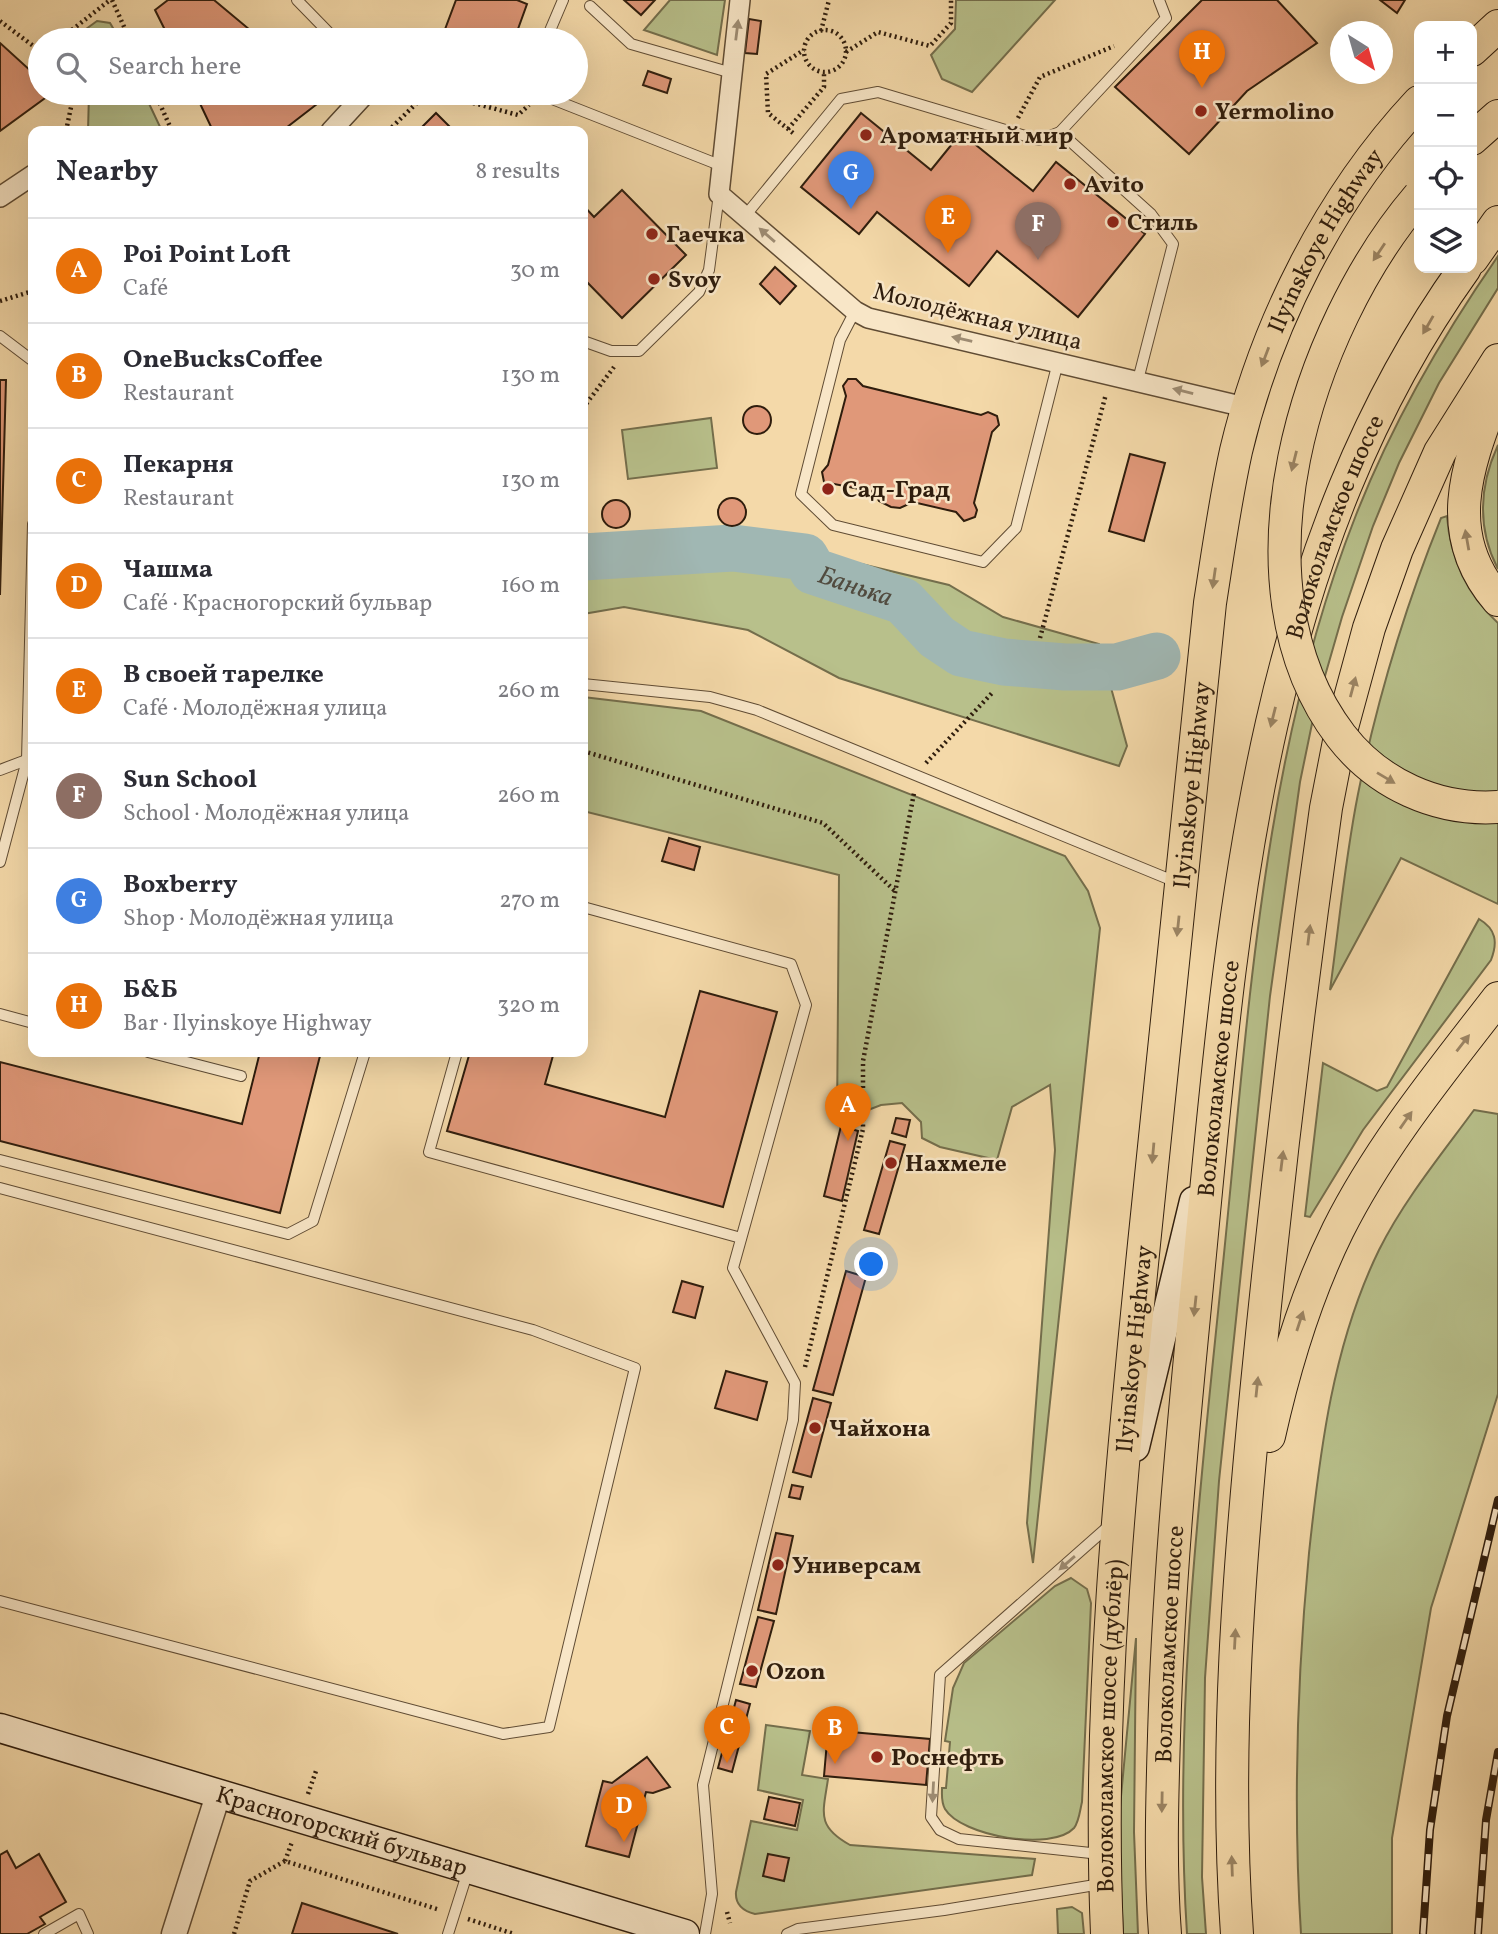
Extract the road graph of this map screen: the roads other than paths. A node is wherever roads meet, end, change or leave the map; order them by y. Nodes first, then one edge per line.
1 (297, 0) edge
2 (563, 0) edge
3 (740, 0) edge
4 (1159, 0) edge
5 (590, 6) dead end
6 (1498, 26) edge
7 (324, 28) edge
8 (551, 28) edge
9 (1477, 45) edge
10 (732, 73) junction
11 (355, 105) edge
12 (566, 105) edge
13 (1414, 108) edge
14 (1498, 116) edge
15 (336, 126) edge
16 (1060, 132) junction
17 (1477, 135) edge
18 (722, 166) junction
19 (28, 178) edge
20 (719, 194) junction
21 (0, 197) edge
22 (1414, 204) edge
23 (745, 216) junction
24 (1498, 222) edge
25 (1477, 252) edge
26 (1462, 273) edge
27 (855, 311) junction
28 (0, 336) edge
29 (588, 342) edge
30 (28, 357) edge
31 (1498, 360) edge
32 (1058, 361) junction
33 (1138, 380) junction
34 (1498, 385) edge
35 (1249, 408) junction
36 (1498, 600) edge
37 (588, 685) edge
38 (28, 760) edge
39 (28, 766) edge
40 (0, 770) edge
41 (1498, 807) edge
42 (0, 862) edge
43 (1182, 885) junction
44 (588, 908) edge
45 (1498, 998) edge
46 (0, 1014) edge
47 (28, 1022) edge
48 (167, 1057) edge
49 (363, 1057) edge
50 (456, 1057) edge
51 (241, 1076) dead end
52 (1215, 1116) junction
53 (0, 1160) edge
54 (0, 1188) edge
55 (741, 1238) junction
56 (1118, 1518) junction
57 (1238, 1577) junction
58 (0, 1601) edge
59 (0, 1728) edge
60 (218, 1795) junction
61 (468, 1869) junction
62 (1104, 1869) junction
63 (646, 1928) edge
64 (44, 1934) edge
65 (88, 1934) edge
66 (174, 1934) edge
67 (448, 1934) edge
68 (685, 1934) edge
69 (705, 1934) edge
70 (787, 1934) edge
71 (1107, 1934) edge
72 (1165, 1934) edge
73 (1237, 1934) edge

1 - 7 lane
2 - 8 lane
10 -> 3 street
4 - 16 lane
5 - 10 lane
6 - 9 main road
10 - 18 street
11 - 15 street
12 - 18 lane
13 -> 35 main road, Ilyinskoye Highway
14 - 17 main road
16 - 23 lane
16 - 33 lane
18 - 20 street
19 - 21 street
20 - 23 street, Молодёжная улица
20 - 29 lane
22 -> 41 main road, bridge
27 -> 23 street, Молодёжная улица
24 - 25 main road
26 -> 52 main road, Волоколамское шоссе
32 -> 27 street, Молодёжная улица
27 - 32 lane
28 - 30 lane
57 -> 31 main road
32 - 33 street, Молодёжная улица
35 -> 33 street, Молодёжная улица
36 -> 34 main road
35 -> 43 main road, Ilyinskoye Highway
37 - 43 lane
38 - 40 lane
39 - 42 lane
43 -> 56 main road, Ilyinskoye Highway
44 - 55 lane
57 -> 45 main road
46 - 47 lane
48 - 51 lane
49 - 53 lane
50 - 55 lane
52 - 56 main road
52 -> 72 main road, Волоколамское шоссе
54 - 58 lane
55 - 69 lane
56 - 62 main road, Волоколамское шоссе (дублёр)
56 -> 62 lane
73 -> 57 main road
59 - 60 main road, Красногорский бульвар
60 - 61 main road, Красногорский бульвар
60 - 66 street
61 - 63 main road, Красногорский бульвар
61 - 67 lane
62 - 70 lane
62 - 71 main road, Волоколамское шоссе (дублёр)
63 - 68 main road, Красногорский бульвар
64 - 65 lane

